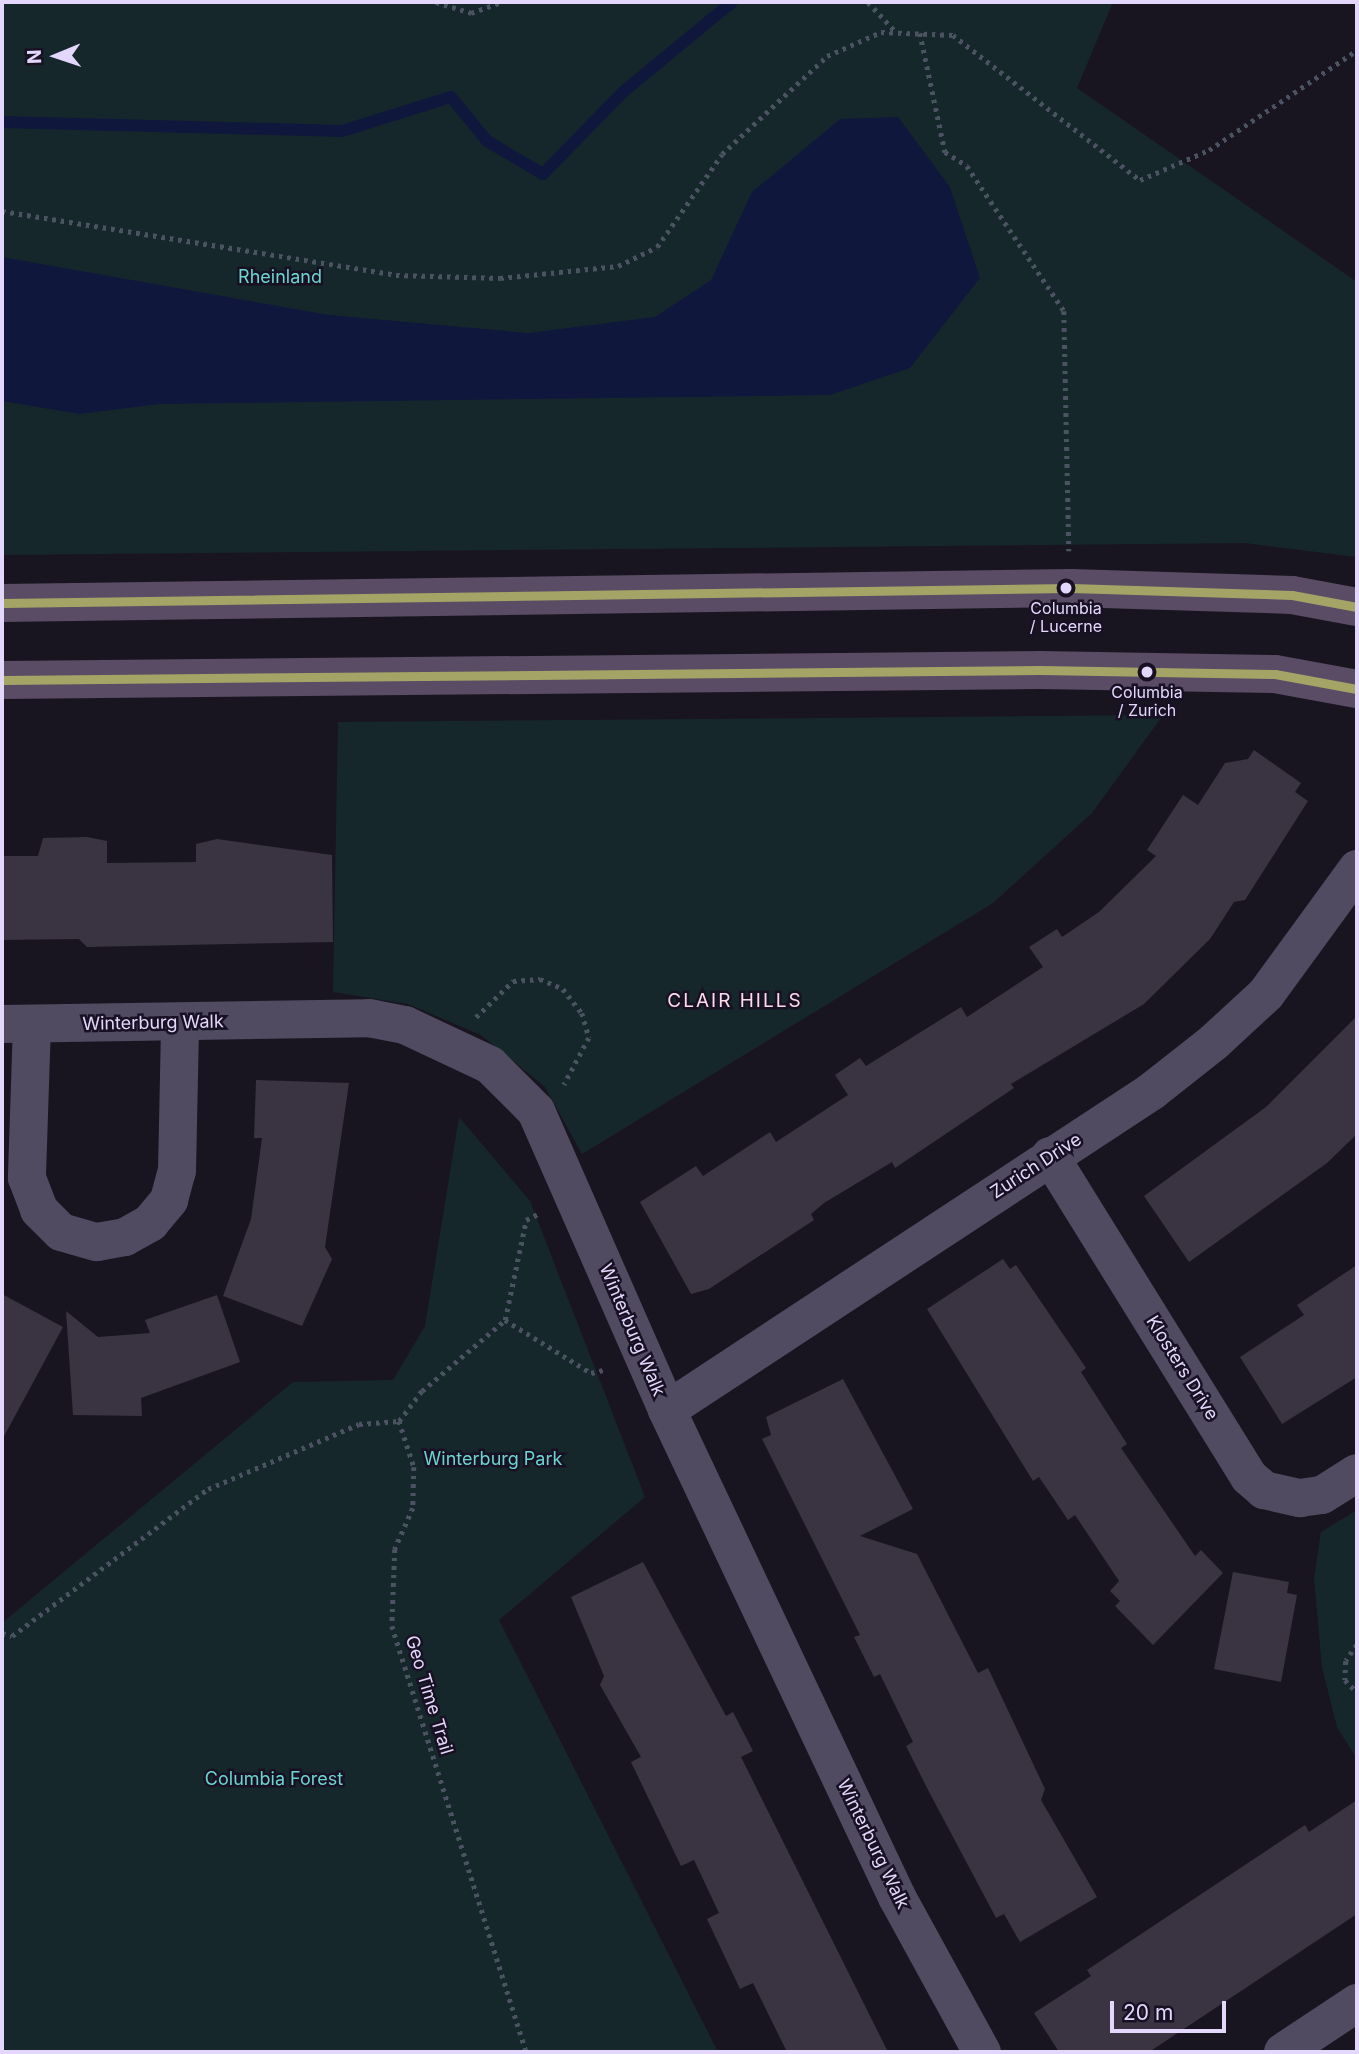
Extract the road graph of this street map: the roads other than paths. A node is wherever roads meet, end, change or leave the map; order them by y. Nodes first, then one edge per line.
1 (2, 603) edge
2 (1357, 607) edge
3 (2, 680) edge
4 (1357, 690) edge
5 (1357, 869) edge
6 (17, 1024) edge
7 (180, 1024) junction
8 (1051, 1156) junction
9 (667, 1410) junction
10 (1357, 1473) edge
11 (1357, 2003) edge
12 (982, 2052) edge
13 (1283, 2052) edge

1 - 2 main road
3 - 4 main road
5 - 8 street, Zurich Drive
6 - 7 street, Winterburg Walk
6 - 7 street
7 - 9 street, Winterburg Walk
8 - 9 street, Zurich Drive
8 - 10 street, Klosters Drive
9 - 12 street, Winterburg Walk
11 - 13 street

